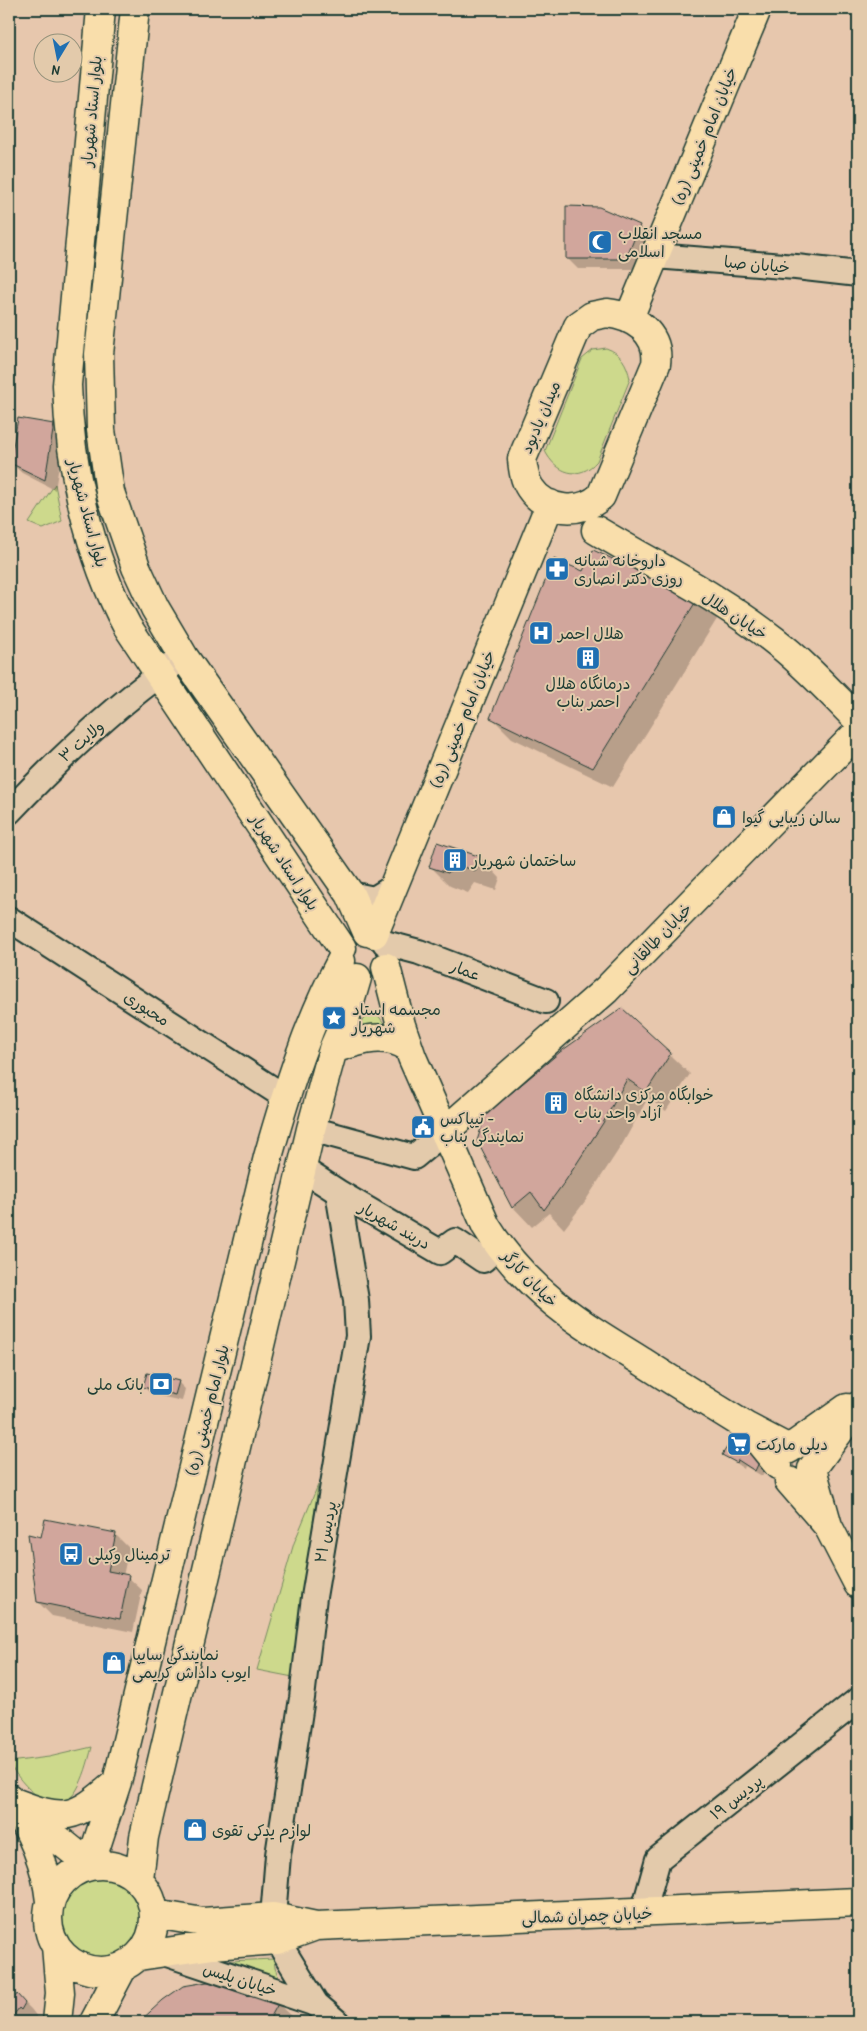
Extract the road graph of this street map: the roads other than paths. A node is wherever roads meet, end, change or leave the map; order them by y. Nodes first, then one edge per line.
1 (101, 9) edge
2 (135, 9) edge
3 (756, 9) edge
4 (93, 92) junction
5 (126, 95) junction
6 (655, 256) junction
7 (858, 274) edge
8 (629, 318) junction
9 (594, 502) junction
10 (553, 506) junction
11 (596, 530) junction
12 (184, 658) junction
13 (158, 675) junction
14 (858, 720) edge
15 (858, 732) edge
16 (9, 812) edge
17 (392, 888) junction
18 (350, 894) junction
19 (9, 919) edge
20 (364, 955) junction
21 (546, 1001) dead end
22 (408, 1047) junction
23 (333, 1049) junction
24 (285, 1097) junction
25 (311, 1129) junction
26 (444, 1132) junction
27 (301, 1168) junction
28 (338, 1192) junction
29 (498, 1246) junction
30 (858, 1400) edge
31 (858, 1406) edge
32 (792, 1466) junction
33 (858, 1584) edge
34 (858, 1700) edge
35 (118, 1782) junction
36 (10, 1800) edge
37 (90, 1865) junction
38 (139, 1880) junction
39 (50, 1901) junction
40 (858, 1902) edge
41 (644, 1913) junction
42 (155, 1914) junction
43 (275, 1929) junction
44 (56, 1946) junction
45 (142, 1959) junction
46 (316, 2004) junction
47 (57, 2022) edge
48 (94, 2022) edge
49 (337, 2022) edge

1 - 4 main road, بلوار استاد شهریار
2 - 5 main road, بلوار استاد شهریار
3 - 6 main road, خیابان امام خمینی (ره)
4 - 5 street
4 - 13 main road, بلوار استاد شهریار
5 - 12 main road, بلوار استاد شهریار
6 - 7 street, خیابان صبا
6 - 8 main road, خیابان امام خمینی (ره)
8 - 9 main road, میدان یادبود
8 - 10 main road, میدان یادبود
9 - 10 main road
9 - 11 street
10 - 11 street
10 - 17 main road, خیابان امام خمینی (ره)
11 - 14 main road, خیابان هلال
12 - 13 street, ولایت ۳
12 - 18 main road, بلوار استاد شهریار
13 - 16 street, ولایت ۳
13 - 20 main road, بلوار استاد شهریار
15 - 26 main road, خیابان طالقانی
17 - 18 street
17 - 20 main road, خیابان امام خمینی (ره)
18 - 20 main road, بلوار استاد شهریار
19 - 24 street, محبوری
20 - 21 street, عمار
20 - 22 main road, خیابان کارگر
20 - 23 main road
20 - 24 main road, بلوار امام خمینی (ره)
22 - 23 main road
22 - 26 main road, خیابان کارگر
23 - 25 main road
24 - 35 main road, بلوار امام خمینی (ره)
25 - 26 street
25 - 27 main road
26 - 29 main road, خیابان کارگر
27 - 28 street
27 - 38 main road
28 - 29 street, دربند شهریار
28 - 43 street, پردیس ۲۱
29 - 32 main road, خیابان کارگر
30 - 32 main road
31 - 32 main road
32 - 33 main road, خیابان کارگر
34 - 41 street, پردیس ۱۹
35 - 36 main road
35 - 37 main road, بلوار امام خمینی (ره)
36 - 37 main road
36 - 39 main road
37 - 38 main road
37 - 39 main road
38 - 42 main road
39 - 44 main road
40 - 41 main road, خیابان چمران شمالی
41 - 43 main road, خیابان چمران شمالی
42 - 43 main road, خیابان چمران شمالی
42 - 45 main road
43 - 45 main road, خیابان چمران شمالی
43 - 46 street, خیابان پلیس
44 - 45 main road
44 - 47 main road
45 - 46 street, خیابان پلیس
45 - 48 main road
46 - 49 street, خیابان پلیس

